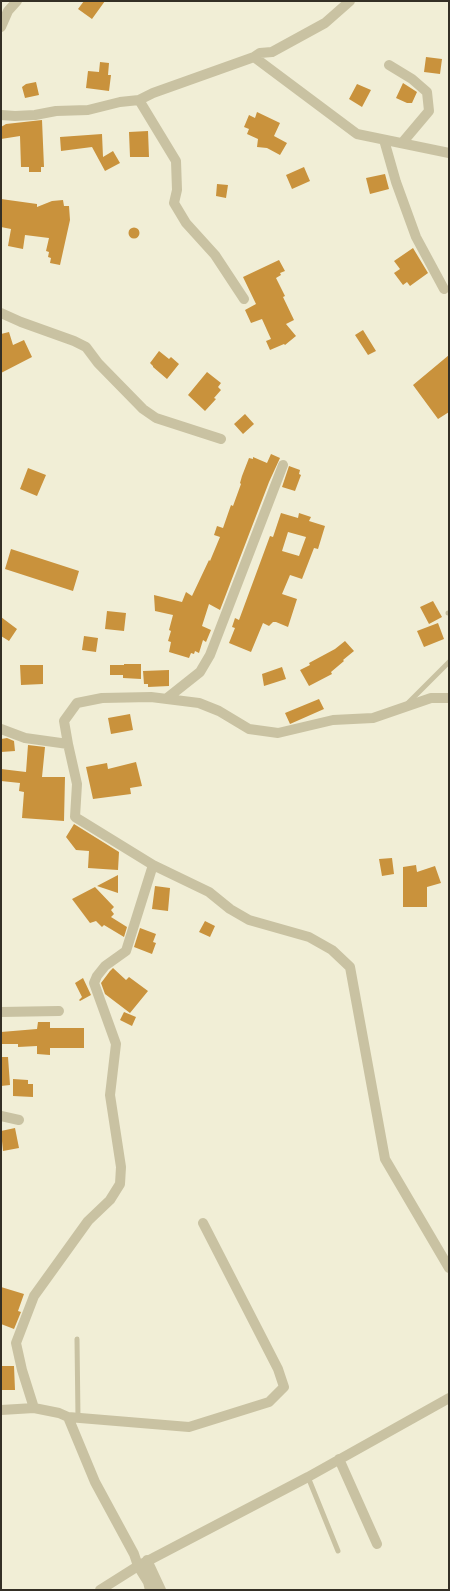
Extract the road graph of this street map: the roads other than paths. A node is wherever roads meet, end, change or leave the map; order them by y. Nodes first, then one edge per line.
1 (17, 1) edge
2 (350, 1) edge
3 (1, 27) edge
4 (254, 57) junction
5 (389, 65) dead end
6 (140, 100) junction
7 (1, 115) edge
8 (384, 140) junction
9 (402, 143) junction
10 (449, 153) edge
11 (444, 290) dead end
12 (244, 298) dead end
13 (1, 313) edge
14 (221, 439) dead end
15 (284, 465) dead end
16 (449, 662) edge
17 (449, 698) edge
18 (166, 699) junction
19 (404, 707) junction
20 (1, 729) edge
21 (68, 744) junction
22 (153, 865) junction
23 (59, 1011) dead end
24 (1, 1012) edge
25 (1, 1116) edge
26 (19, 1120) dead end
27 (203, 1223) dead end
28 (449, 1268) edge
29 (77, 1339) dead end
30 (449, 1398) edge
31 (34, 1408) junction
32 (1, 1410) edge
33 (68, 1417) junction
34 (78, 1418) junction
35 (339, 1459) junction
36 (308, 1477) junction
37 (377, 1544) dead end
38 (338, 1551) dead end
39 (143, 1563) junction
40 (100, 1590) edge
41 (150, 1590) edge
42 (161, 1590) edge

1 - 3 street
2 - 4 street
4 - 6 street
4 - 8 street
5 - 9 street
6 - 7 street
6 - 12 street
8 - 9 street
8 - 11 street
9 - 10 street
13 - 14 street
15 - 18 street
16 - 19 lane
17 - 19 street
18 - 19 street
18 - 21 street
20 - 21 street
21 - 22 street
22 - 28 street
22 - 31 street
23 - 24 street
25 - 26 street
27 - 34 street
29 - 34 lane
30 - 35 street
31 - 32 street
31 - 33 street
33 - 34 street
33 - 39 street
35 - 36 street
35 - 37 street
36 - 38 lane
36 - 39 street
39 - 40 street
39 - 41 street
39 - 42 street

